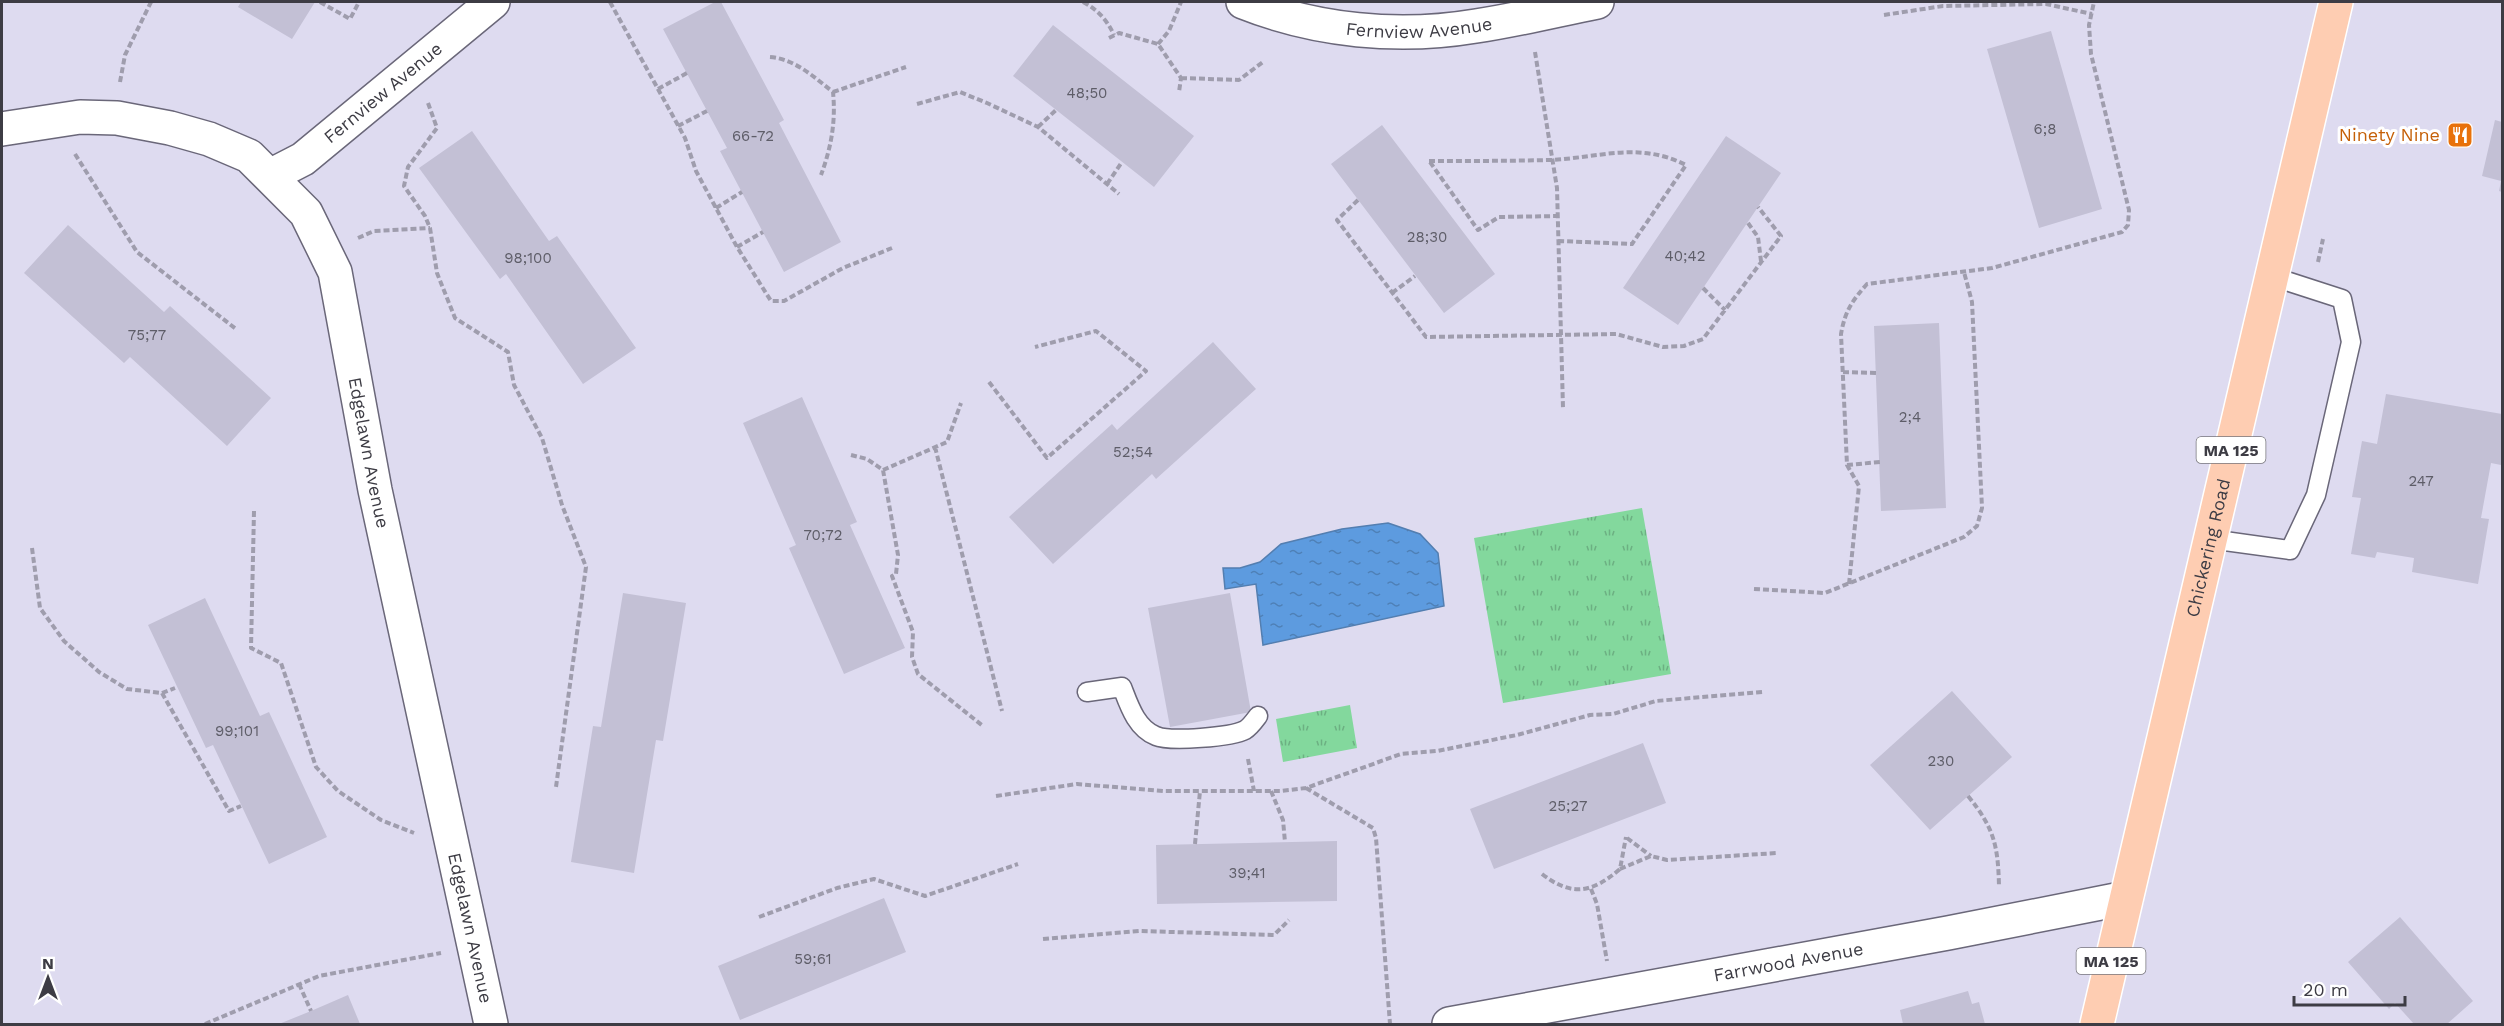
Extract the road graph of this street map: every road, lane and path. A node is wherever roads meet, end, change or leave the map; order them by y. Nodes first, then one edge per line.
1 (151, 2) edge
2 (320, 2) edge
3 (359, 2) edge
4 (492, 2) edge
5 (610, 2) edge
6 (1083, 2) edge
7 (1181, 2) edge
8 (1243, 2) edge
9 (1597, 2) edge
10 (2094, 2) edge
11 (2336, 2) edge
12 (1310, 12) edge
13 (2092, 14) junction
14 (1529, 15) junction
15 (1884, 15) dead end
16 (1114, 35) junction
17 (1109, 38) dead end
18 (1158, 44) junction
19 (770, 57) dead end
20 (1263, 62) dead end
21 (906, 67) dead end
22 (687, 73) dead end
23 (1181, 78) junction
24 (658, 89) junction
25 (833, 93) junction
26 (1179, 93) dead end
27 (428, 101) dead end
28 (917, 104) dead end
29 (1056, 110) dead end
30 (707, 111) dead end
31 (117, 118) junction
32 (62, 120) junction
33 (678, 126) junction
34 (1038, 127) junction
35 (2, 129) edge
36 (1553, 160) junction
37 (1122, 162) dead end
38 (821, 175) dead end
39 (270, 176) junction
40 (1107, 184) junction
41 (742, 192) dead end
42 (1119, 194) dead end
43 (1358, 200) dead end
44 (1758, 207) dead end
45 (716, 208) junction
46 (1558, 216) junction
47 (1748, 223) dead end
48 (430, 228) junction
49 (763, 232) dead end
50 (1558, 241) junction
51 (737, 247) junction
52 (892, 248) dead end
53 (326, 253) junction
54 (1761, 262) junction
55 (1964, 272) junction
56 (1415, 276) dead end
57 (2271, 276) junction
58 (1703, 288) dead end
59 (1392, 293) junction
60 (1725, 310) junction
61 (236, 329) dead end
62 (1561, 336) junction
63 (1035, 347) dead end
64 (1843, 372) junction
65 (1876, 373) dead end
66 (989, 382) dead end
67 (961, 403) dead end
68 (1563, 408) dead end
69 (935, 447) junction
70 (851, 455) dead end
71 (1880, 462) dead end
72 (1847, 465) junction
73 (883, 470) junction
74 (254, 511) dead end
75 (2210, 538) junction
76 (32, 548) dead end
77 (1849, 584) junction
78 (1754, 589) dead end
79 (175, 688) dead end
80 (1087, 692) dead end
81 (1764, 692) dead end
82 (162, 693) junction
83 (1002, 711) dead end
84 (1258, 716) dead end
85 (983, 726) dead end
86 (556, 786) dead end
87 (1306, 788) junction
88 (1200, 791) junction
89 (1271, 791) junction
90 (996, 796) dead end
91 (1968, 796) dead end
92 (241, 806) dead end
93 (448, 829) junction
94 (1285, 842) dead end
95 (1195, 844) dead end
96 (1777, 853) dead end
97 (1651, 856) junction
98 (1018, 864) dead end
99 (1620, 869) junction
100 (1542, 874) dead end
101 (1591, 889) junction
102 (2126, 898) junction
103 (759, 917) dead end
104 (1289, 920) dead end
105 (2000, 924) junction
106 (1042, 939) dead end
107 (474, 947) junction
108 (299, 984) junction
109 (1613, 994) junction
110 (311, 1011) dead end
111 (217, 1019) junction
112 (205, 1024) edge
113 (219, 1024) edge
114 (491, 1024) edge
115 (1390, 1024) edge
116 (1449, 1024) edge
117 (2097, 1024) edge

1 - 31 path
2 - 3 path
4 - 39 street, Fernview Avenue
5 - 24 path
6 - 16 path
7 - 18 path
8 - 12 street, Fernview Avenue
9 - 14 street, Fernview Avenue
10 - 13 path
11 - 57 main road, Chickering Road / MA 125
12 - 14 street, Fernview Avenue
13 - 15 path
13 - 55 path
14 - 36 path
16 - 17 path
16 - 18 path
18 - 23 path
19 - 25 path
20 - 23 path
21 - 25 path
22 - 24 path
23 - 26 path
24 - 33 path
25 - 38 path
27 - 48 path
28 - 34 path
29 - 34 path
30 - 33 path
31 - 32 street, Edgelawn Avenue
31 - 39 street, Edgelawn Avenue
32 - 35 street, Edgelawn Avenue
32 - 61 path
33 - 45 path
34 - 40 path
36 - 46 path
36 - 46 path
36 - 50 path
37 - 40 path
39 - 53 street, Edgelawn Avenue
40 - 42 path
41 - 45 path
43 - 59 path
44 - 54 path
45 - 51 path
46 - 50 path
47 - 54 path
48 - 53 path
48 - 86 path
49 - 51 path
50 - 62 path
51 - 52 path
53 - 93 street, Edgelawn Avenue
54 - 60 path
55 - 64 path
55 - 77 path
56 - 59 path
57 - 75 main road, Chickering Road / MA 125
57 - 75 lane
58 - 60 path
59 - 62 path
60 - 62 path
62 - 68 path
63 - 66 path
64 - 65 path
64 - 72 path
67 - 69 path
69 - 73 path
69 - 83 path
70 - 73 path
71 - 72 path
72 - 77 path
73 - 85 path
74 - 93 path
75 - 102 main road, Chickering Road / MA 125
76 - 82 path
77 - 78 path
79 - 82 path
80 - 84 lane
81 - 87 path
82 - 92 path
87 - 89 path
87 - 115 path
88 - 89 path
88 - 90 path
88 - 95 path
89 - 94 path
91 - 105 path
93 - 107 street, Edgelawn Avenue
96 - 97 path
97 - 99 path
97 - 99 path
98 - 103 path
99 - 101 path
100 - 101 path
101 - 109 path
102 - 105 street, Farrwood Avenue
102 - 117 main road, Chickering Road / MA 125
104 - 106 path
105 - 109 street, Farrwood Avenue
107 - 108 path
107 - 114 street, Edgelawn Avenue
108 - 110 path
108 - 111 path
109 - 116 street, Farrwood Avenue
111 - 112 path
111 - 113 path

